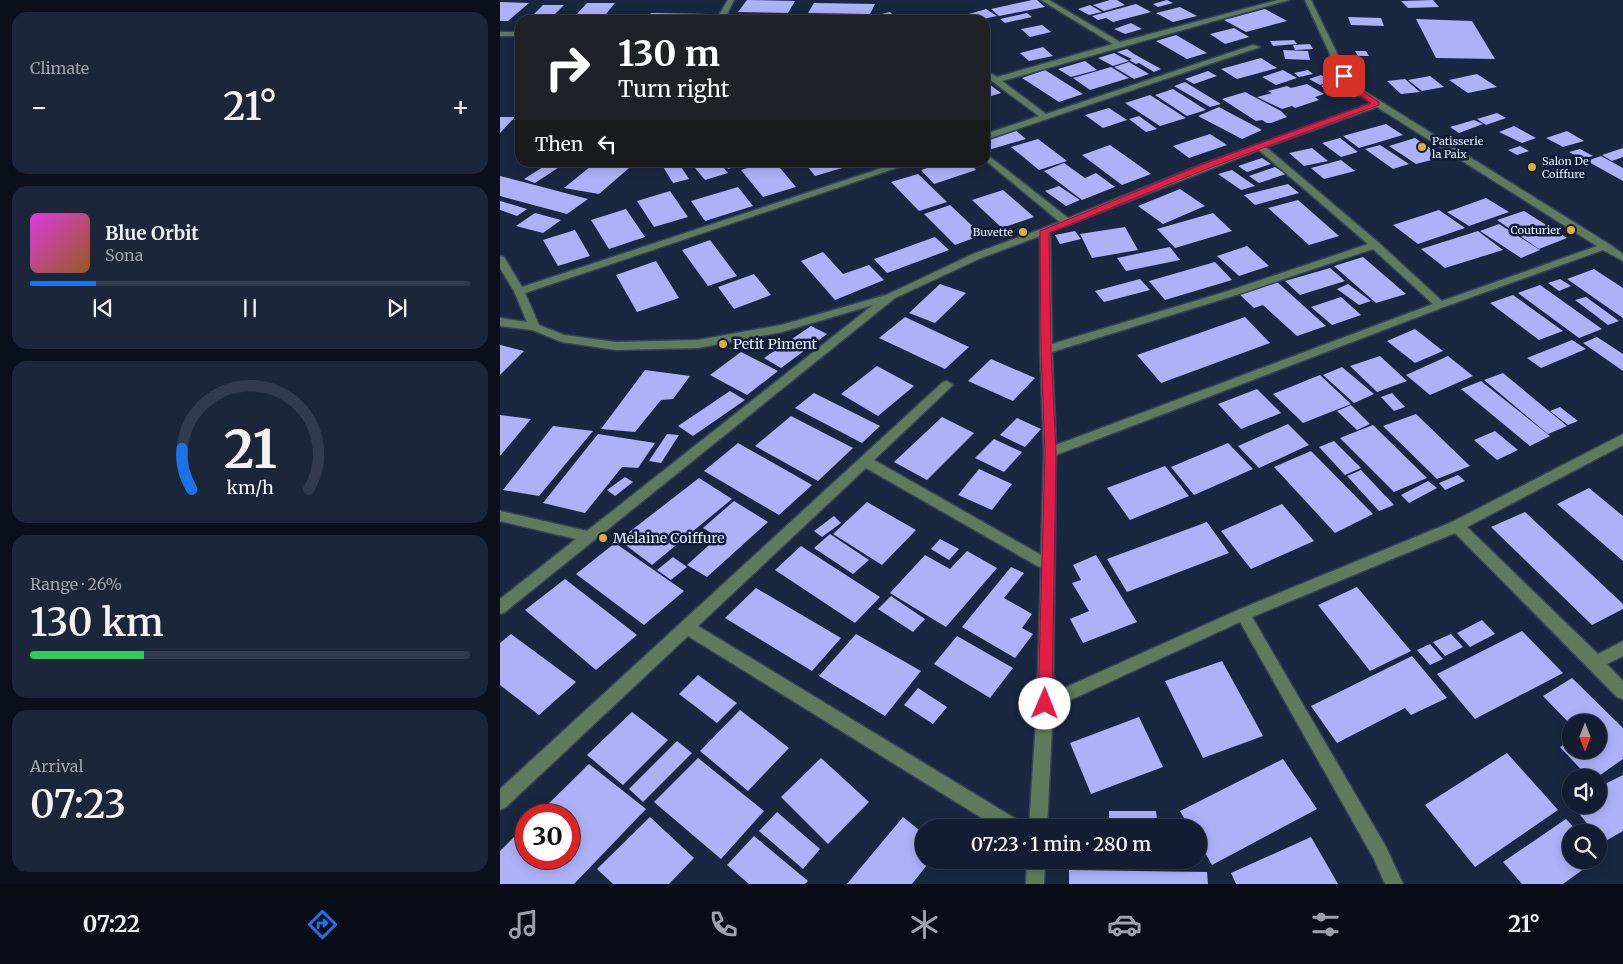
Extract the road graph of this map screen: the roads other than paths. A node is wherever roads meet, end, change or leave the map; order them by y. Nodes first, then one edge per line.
1 (731, 0) edge
2 (1044, 0) edge
3 (1286, 0) edge
4 (1308, 0) edge
5 (723, 15) edge
6 (500, 34) edge
7 (515, 34) edge
8 (1119, 45) junction
9 (1256, 47) dead end
10 (990, 75) edge
11 (997, 80) junction
12 (1376, 104) junction
13 (1045, 117) junction
14 (990, 135) edge
15 (1260, 146) junction
16 (990, 160) edge
17 (895, 167) edge
18 (1066, 222) junction
19 (1045, 231) junction
20 (1375, 245) junction
21 (1605, 246) junction
22 (1623, 258) edge
23 (500, 259) edge
24 (519, 292) junction
25 (891, 296) junction
26 (1440, 305) junction
27 (500, 322) edge
28 (534, 327) junction
29 (1046, 350) junction
30 (947, 385) dead end
31 (1623, 439) edge
32 (1050, 452) junction
33 (865, 461) junction
34 (500, 516) edge
35 (1457, 526) junction
36 (590, 536) junction
37 (1047, 565) junction
38 (500, 608) edge
39 (1243, 614) junction
40 (687, 627) junction
41 (1623, 648) edge
42 (1596, 663) junction
43 (1623, 692) edge
44 (1045, 704) junction
45 (500, 801) edge
46 (1000, 819) edge
47 (1039, 819) edge
48 (1036, 869) edge
49 (1035, 884) edge
50 (1394, 884) edge

1 - 5 street
2 - 8 street
3 - 8 street
4 - 12 street
6 - 7 street
8 - 11 street
9 - 13 street
10 - 11 street
11 - 13 street
12 - 15 street
12 - 21 street
13 - 14 street
15 - 18 street
15 - 20 street
16 - 18 street
17 - 24 street
18 - 19 street
19 - 25 street
19 - 29 street
20 - 26 street
20 - 29 street
21 - 22 street
21 - 26 street
23 - 24 street
24 - 28 street
25 - 28 street
25 - 36 street
26 - 32 street
27 - 28 street
29 - 32 street
30 - 33 street
31 - 35 street
32 - 37 street
33 - 37 street
33 - 40 street
34 - 36 street
35 - 39 street
35 - 42 street
36 - 38 street
37 - 44 street
39 - 44 street
39 - 50 street
40 - 45 street
40 - 46 street
41 - 42 street
42 - 43 street
44 - 47 street
48 - 49 street

